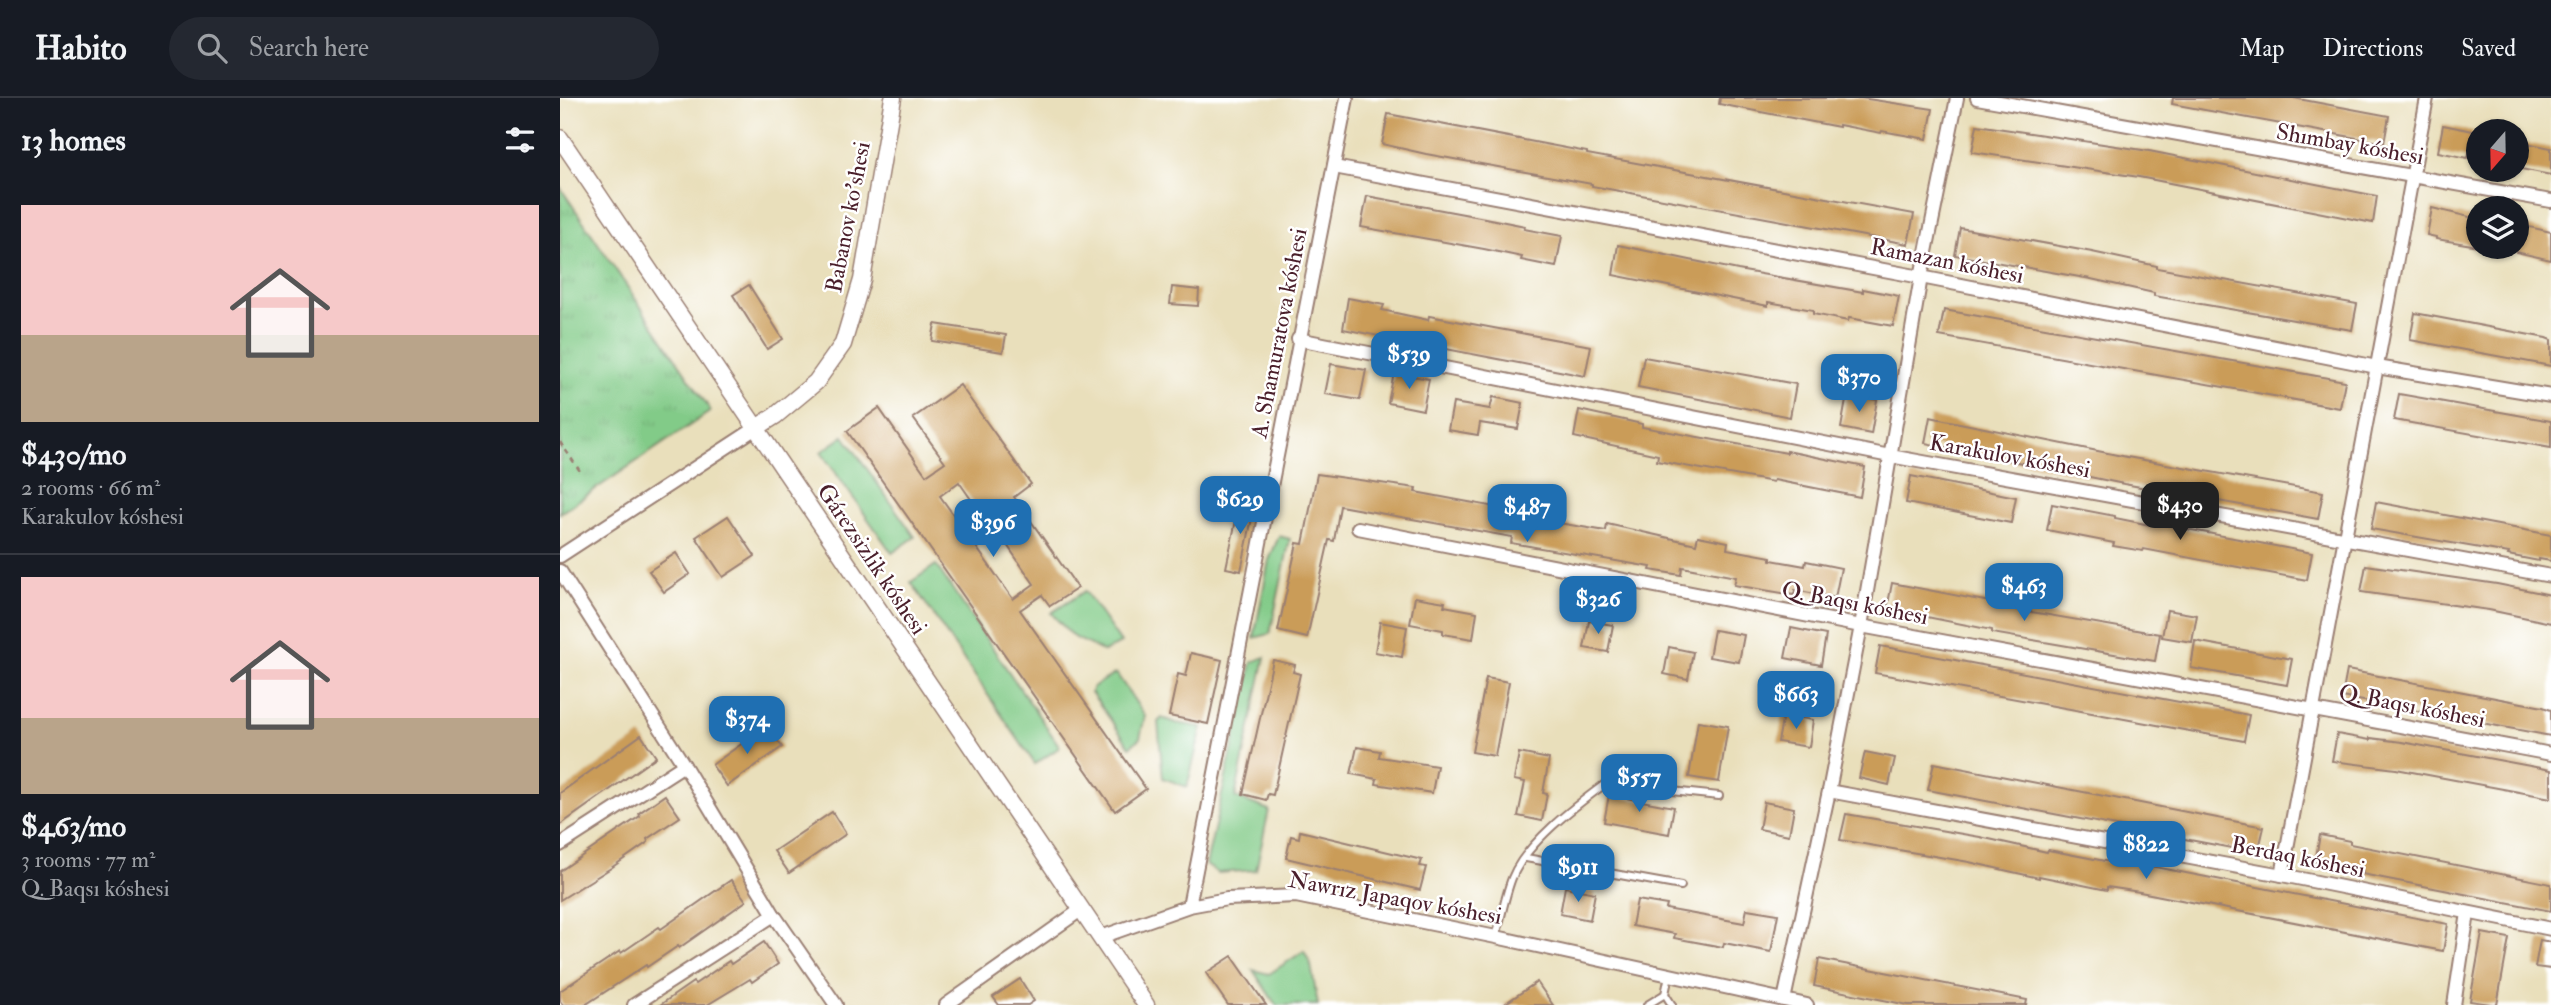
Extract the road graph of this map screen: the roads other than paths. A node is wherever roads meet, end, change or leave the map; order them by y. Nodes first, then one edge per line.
1 (893, 98) edge
2 (1347, 98) edge
3 (1957, 98) edge
4 (1977, 98) edge
5 (2427, 98) edge
6 (560, 138) edge
7 (1334, 167) junction
8 (2413, 177) junction
9 (2551, 201) edge
10 (1921, 276) junction
11 (1298, 339) junction
12 (2377, 367) junction
13 (2551, 396) edge
14 (756, 428) junction
15 (1890, 456) junction
16 (1359, 527) dead end
17 (2345, 538) junction
18 (560, 556) edge
19 (560, 571) edge
20 (2551, 576) edge
21 (1861, 626) junction
22 (2313, 709) junction
23 (2551, 754) edge
24 (684, 765) junction
25 (1829, 791) junction
26 (1719, 796) dead end
27 (560, 845) edge
28 (1526, 858) junction
29 (2282, 875) junction
30 (1681, 886) dead end
31 (1189, 906) junction
32 (1082, 909) junction
33 (2468, 912) junction
34 (774, 915) junction
35 (2551, 929) edge
36 (1101, 937) junction
37 (1496, 937) junction
38 (1669, 975) junction
39 (1665, 994) junction
40 (1784, 1000) junction
41 (634, 1005) edge
42 (836, 1005) edge
43 (946, 1005) edge
44 (1146, 1005) edge
45 (1647, 1005) edge
46 (1672, 1005) edge
47 (1807, 1005) edge
48 (2454, 1005) edge

1 - 14 street, Babanov ko'shesi
2 - 7 street, A. Shamuratova kóshesi
3 - 10 street
4 - 8 street, Shımbay kóshesi
5 - 8 street
6 - 14 street, Gárezsizlik kóshesi
7 - 10 street, Ramazan kóshesi
7 - 11 street, A. Shamuratova kóshesi
8 - 9 street, Shımbay kóshesi
8 - 12 street
10 - 12 street, Ramazan kóshesi
10 - 15 street
11 - 15 street, Karakulov kóshesi
11 - 31 street, A. Shamuratova kóshesi
12 - 13 street, Ramazan kóshesi
12 - 17 street
14 - 18 street
14 - 32 street, Gárezsizlik kóshesi
15 - 17 street, Karakulov kóshesi
15 - 21 street
16 - 21 street, Q. Baqsı kóshesi
17 - 20 street, Karakulov kóshesi
17 - 22 street
19 - 24 street
21 - 22 street, Q. Baqsı kóshesi
21 - 25 street
22 - 23 street, Q. Baqsı kóshesi
22 - 29 street
24 - 27 street
24 - 34 street
25 - 29 street, Berdaq kóshesi
25 - 40 street
26 - 28 lane
28 - 30 lane
28 - 37 lane
29 - 33 street, Berdaq kóshesi
31 - 36 street, Nawrız Japaqov kóshesi
31 - 37 street, Nawrız Japaqov kóshesi
32 - 36 street, Gárezsizlik kóshesi
32 - 43 street
33 - 35 street, Berdaq kóshesi
33 - 48 street
34 - 41 street
34 - 42 street
36 - 44 street, Gárezsizlik kóshesi
37 - 38 street, Nawrız Japaqov kóshesi
38 - 39 lane
38 - 40 street, Nawrız Japaqov kóshesi
39 - 45 lane
39 - 46 lane
40 - 47 street, Nawrız Japaqov kóshesi

